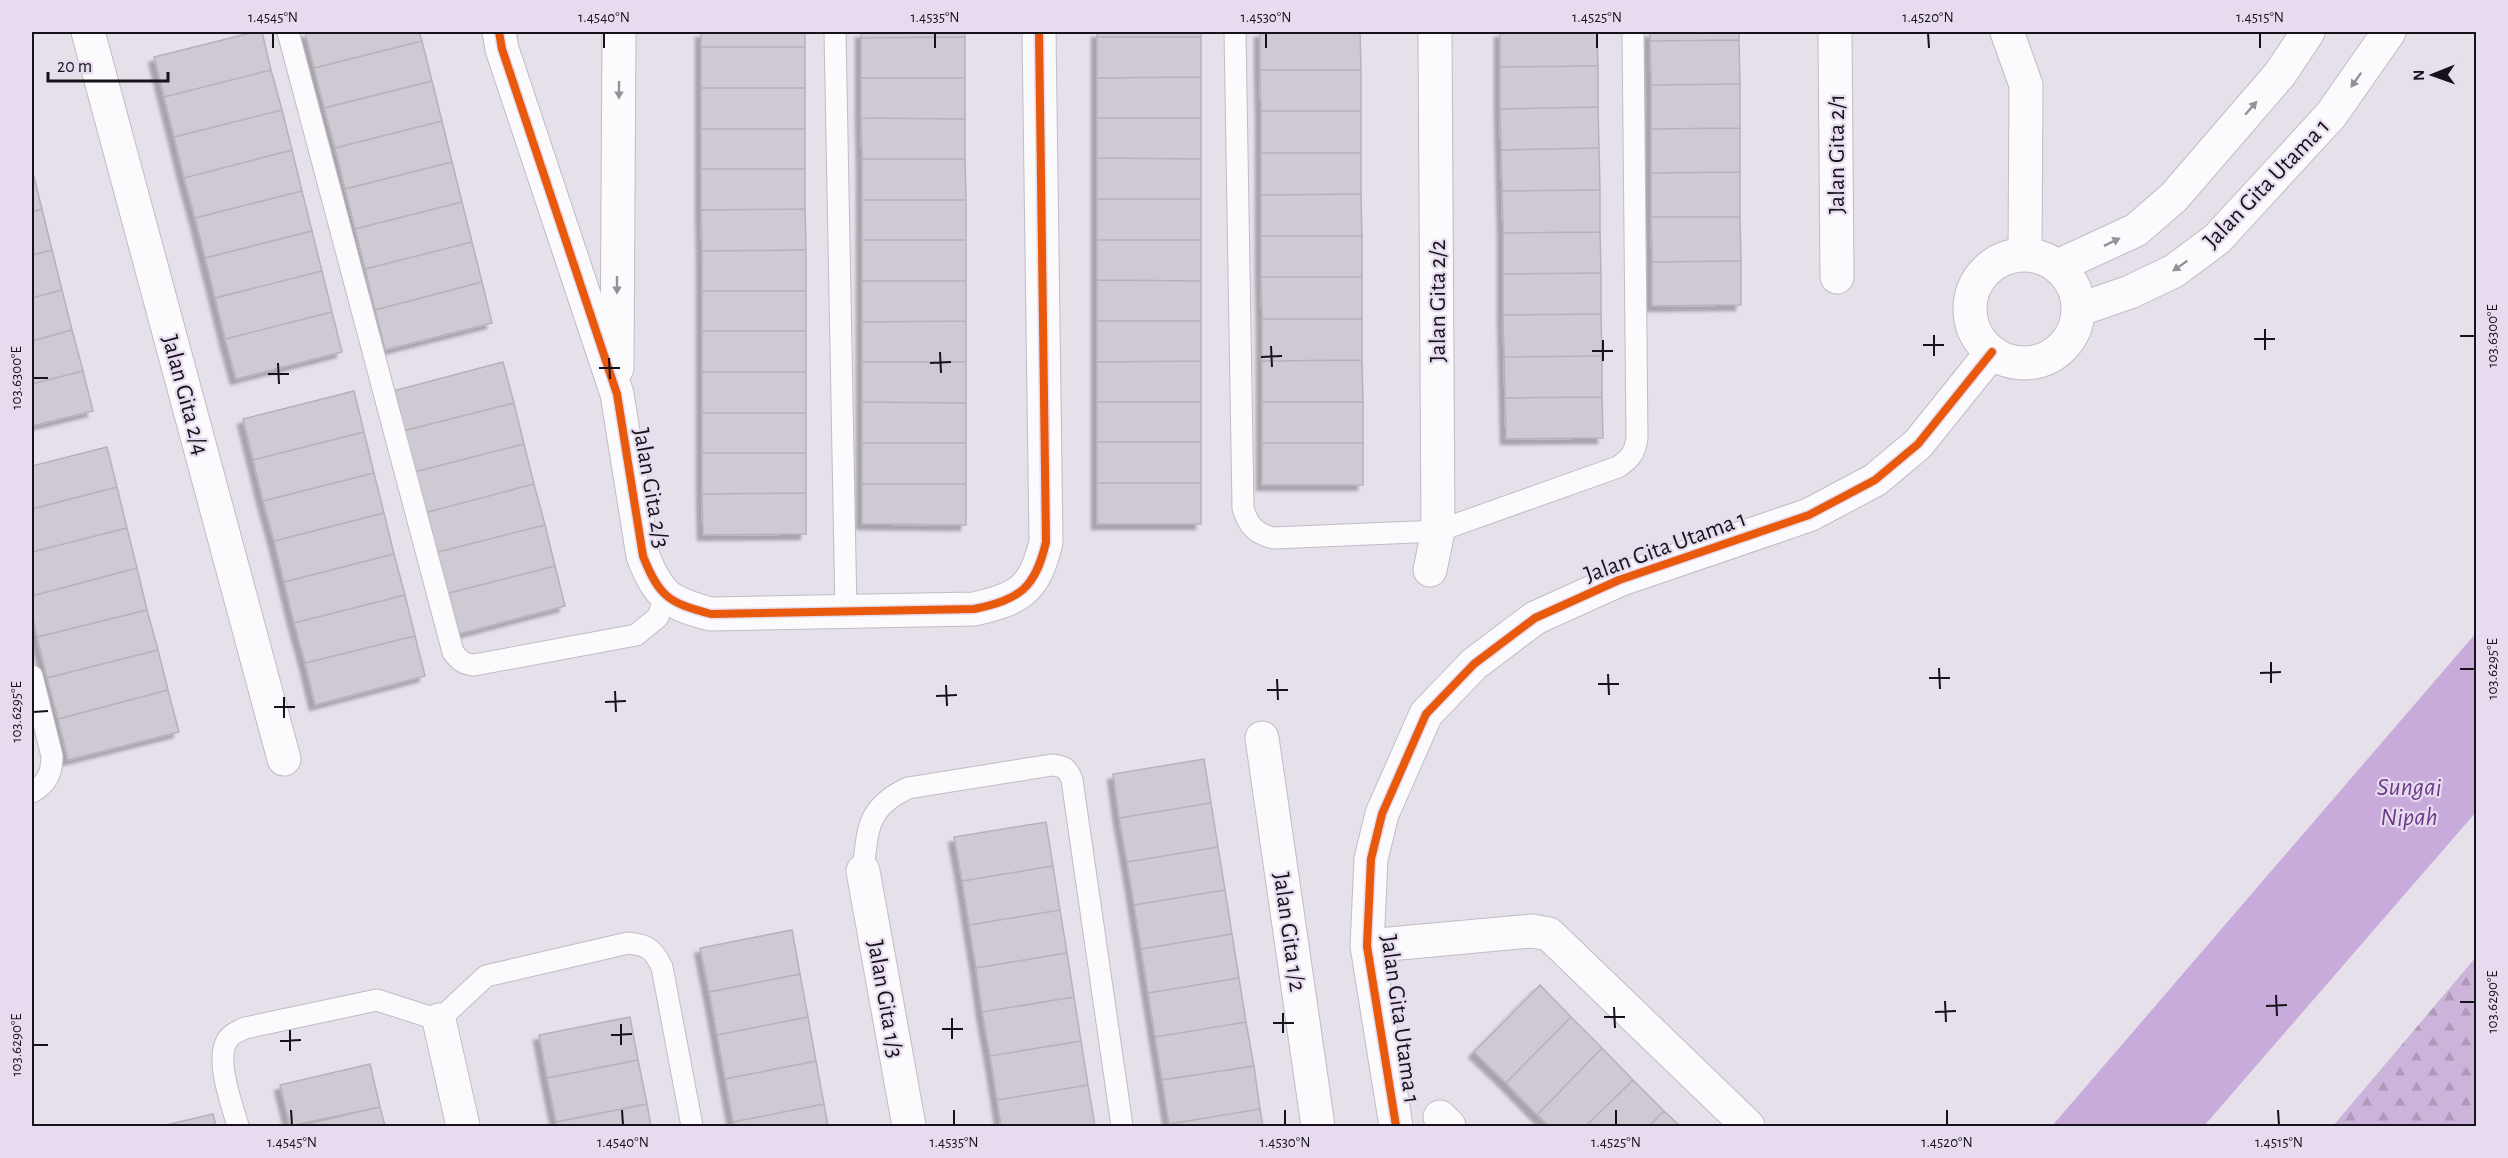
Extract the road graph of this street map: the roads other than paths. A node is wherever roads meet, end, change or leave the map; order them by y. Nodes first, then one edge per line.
1 (88, 32) edge
2 (288, 32) edge
3 (499, 32) edge
4 (619, 32) edge
5 (836, 32) edge
6 (1040, 32) edge
7 (1235, 32) edge
8 (1435, 32) edge
9 (1633, 32) edge
10 (1835, 32) edge
11 (2007, 32) edge
12 (2307, 32) edge
13 (2390, 32) edge
14 (2025, 254) junction
15 (2058, 266) junction
16 (1837, 277) dead end
17 (2078, 310) junction
18 (1992, 352) junction
19 (617, 394) junction
20 (1438, 531) junction
21 (1430, 570) dead end
22 (665, 597) junction
23 (846, 611) junction
24 (32, 676) edge
25 (1262, 738) dead end
26 (284, 759) dead end
27 (32, 792) edge
28 (863, 871) joint
29 (1367, 946) junction
30 (439, 1020) junction
31 (238, 1126) edge
32 (463, 1126) edge
33 (693, 1126) edge
34 (909, 1126) edge
35 (1122, 1126) edge
36 (1318, 1126) edge
37 (1396, 1126) edge
38 (1748, 1126) edge

1 - 26 street, Jalan Gita 2/4
2 - 22 lane
3 - 19 street, Jalan Gita 2/3
4 -> 19 street, Jalan Gita 2/3
5 - 23 lane
6 - 23 street
7 - 20 lane
8 - 20 street, Jalan Gita 2/2
9 - 20 lane
10 - 16 street, Jalan Gita 2/1
11 - 14 street
15 -> 12 street
13 -> 17 street, Jalan Gita Utama 1
14 - 15 street
14 - 18 street
15 - 17 street
17 - 18 street
18 - 29 street, Jalan Gita Utama 1
19 - 22 street, Jalan Gita 2/3
20 - 21 street, Jalan Gita 2/2
22 - 23 street
24 - 27 lane
25 - 36 street, Jalan Gita 1/2
28 - 34 street, Jalan Gita 1/3
28 - 35 lane
29 - 37 street, Jalan Gita Utama 1
29 - 38 street
30 - 31 lane
30 - 32 street
30 - 33 lane

